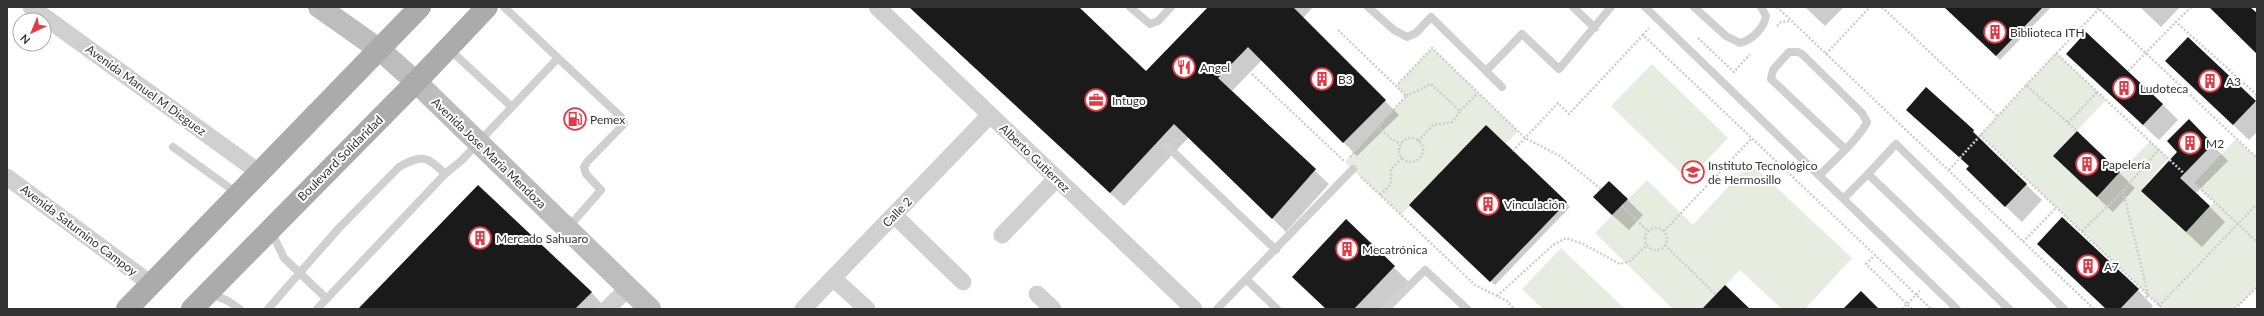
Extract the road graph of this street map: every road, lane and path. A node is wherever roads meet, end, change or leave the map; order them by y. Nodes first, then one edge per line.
1 (31, 7) edge
2 (319, 7) edge
3 (420, 7) edge
4 (487, 7) edge
5 (504, 7) edge
6 (877, 7) edge
7 (1130, 7) edge
8 (1171, 7) edge
9 (1368, 7) edge
10 (1573, 7) edge
11 (1611, 7) edge
12 (1645, 7) edge
13 (1694, 7) edge
14 (1761, 7) edge
15 (1777, 7) edge
16 (1870, 7) edge
17 (1882, 7) edge
18 (2191, 7) edge
19 (2098, 8) edge
20 (2176, 22) junction
21 (1595, 28) junction
22 (1338, 30) dead end
23 (448, 48) junction
24 (380, 50) junction
25 (2056, 53) junction
26 (2145, 53) junction
27 (1826, 54) junction
28 (558, 58) junction
29 (1486, 71) junction
30 (2128, 71) dead end
31 (1252, 74) dead end
32 (416, 82) junction
33 (2026, 85) junction
34 (1396, 86) junction
35 (1502, 87) dead end
36 (2097, 92) junction
37 (1478, 93) junction
38 (2257, 95) edge
39 (1406, 96) junction
40 (512, 107) junction
41 (1460, 111) junction
42 (990, 115) junction
43 (1997, 116) junction
44 (2068, 123) junction
45 (1378, 127) junction
46 (2077, 131) dead end
47 (1980, 135) junction
48 (1525, 138) junction
49 (1752, 138) junction
50 (1418, 140) junction
51 (479, 143) junction
52 (1400, 144) junction
53 (173, 147) dead end
54 (1168, 147) dead end
55 (1845, 149) junction
56 (2159, 149) junction
57 (1513, 151) dead end
58 (1402, 158) junction
59 (2257, 158) edge
60 (1345, 162) junction
61 (1353, 169) junction
62 (1949, 170) junction
63 (260, 173) junction
64 (445, 174) junction
65 (1868, 174) junction
66 (1820, 175) junction
67 (7, 177) edge
68 (1057, 178) junction
69 (1601, 189) dead end
70 (2124, 191) junction
71 (239, 194) junction
72 (1380, 195) junction
73 (1844, 198) junction
74 (2257, 204) edge
75 (1622, 206) dead end
76 (2056, 208) junction
77 (894, 215) junction
78 (2238, 223) junction
79 (270, 229) junction
80 (567, 229) junction
81 (1648, 231) junction
82 (1664, 231) junction
83 (2082, 231) junction
84 (1002, 236) dead end
85 (2023, 242) junction
86 (2257, 242) edge
87 (1647, 244) junction
88 (1665, 245) junction
89 (1276, 250) junction
90 (1875, 255) junction
91 (300, 273) junction
92 (833, 278) junction
93 (1247, 280) junction
94 (963, 282) dead end
95 (1929, 282) junction
96 (151, 284) junction
97 (2257, 287) edge
98 (628, 288) junction
99 (208, 293) junction
100 (1037, 294) dead end
101 (1716, 295) dead end
102 (1916, 295) junction
103 (1497, 296) junction
104 (2148, 296) junction
105 (327, 299) junction
106 (1907, 304) junction
107 (2159, 306) junction
108 (127, 309) edge
109 (192, 309) edge
110 (240, 309) edge
111 (268, 309) edge
112 (317, 309) edge
113 (607, 309) edge
114 (650, 309) edge
115 (803, 309) edge
116 (867, 309) edge
117 (1053, 309) edge
118 (1194, 309) edge
119 (1216, 309) edge
120 (1277, 309) edge
121 (1386, 309) edge
122 (1467, 309) edge
123 (1514, 309) edge
124 (1902, 309) edge
125 (1912, 309) edge
126 (1931, 309) edge
127 (1957, 309) edge
128 (2009, 309) edge
129 (2064, 309) edge
130 (2094, 309) edge
131 (2135, 309) edge
132 (2162, 309) edge
133 (2236, 309) edge

1 - 63 street, Avenida Manuel M Dieguez
2 - 24 street, Avenida Jose Maria Mendoza
3 - 24 main road
4 - 23 main road, Boulevard Solidaridad
5 - 28 lane
6 - 42 street, Alberto Gutierrez
7 - 8 lane
9 - 29 lane
10 - 21 lane
11 - 21 lane
12 - 66 lane
13 - 14 lane
15 - 27 path
16 - 27 path
17 - 43 path
18 - 20 path
19 - 25 path
19 - 26 path
20 - 26 path
20 - 38 path
21 - 29 lane
22 - 34 path
23 - 32 main road, Boulevard Solidaridad
23 - 40 lane
24 - 32 street, Avenida Jose Maria Mendoza
24 - 63 main road
25 - 33 path
25 - 36 path
26 - 30 path
26 - 59 path
27 - 62 path
28 - 40 lane
28 - 80 lane
29 - 35 lane
31 - 60 path
32 - 51 street, Avenida Jose Maria Mendoza
32 - 79 main road, Boulevard Solidaridad
33 - 43 path
33 - 44 path
34 - 37 path
34 - 39 path
36 - 44 path
36 - 56 path
37 - 41 path
37 - 48 path
39 - 41 path
39 - 45 path
40 - 51 lane
41 - 50 path
42 - 68 street, Alberto Gutierrez
42 - 77 street, Calle 2
43 - 47 path
44 - 46 path
45 - 52 path
45 - 60 path
47 - 62 path
47 - 76 path
48 - 49 path
48 - 57 path
48 - 69 path
49 - 82 path
49 - 90 path
50 - 52 path
50 - 58 path
51 - 64 lane
51 - 80 street, Avenida Jose Maria Mendoza
52 - 58 path
53 - 71 lane
54 - 89 lane
55 - 55 lane
55 - 66 lane
56 - 70 path
56 - 78 path
58 - 72 path
60 - 61 path
61 - 72 path
61 - 89 lane
62 - 85 path
63 - 71 main road
64 - 91 lane
64 - 105 lane
65 - 73 lane
65 - 128 lane
65 - 129 lane
66 - 73 lane
67 - 96 street, Avenida Saturnino Campoy
68 - 84 street
68 - 118 street, Alberto Gutierrez
70 - 83 path
70 - 104 path
71 - 96 main road
72 - 103 path
73 - 95 lane
74 - 78 path
75 - 81 path
76 - 83 path
76 - 85 path
77 - 92 street, Calle 2
77 - 94 street
78 - 86 path
78 - 107 path
79 - 91 lane
79 - 99 main road, Boulevard Solidaridad
80 - 98 street, Avenida Jose Maria Mendoza
81 - 82 path
81 - 87 path
82 - 88 path
83 - 104 path
85 - 130 path
87 - 88 path
87 - 103 path
88 - 101 path
89 - 93 lane
90 - 102 path
90 - 106 path
91 - 105 lane
91 - 111 lane
92 - 115 street, Calle 2
92 - 116 street
93 - 119 lane
93 - 120 lane
95 - 102 path
95 - 127 lane
96 - 108 main road
97 - 133 path
98 - 113 street
98 - 114 street, Avenida Jose Maria Mendoza
99 - 109 main road, Boulevard Solidaridad
99 - 110 lane
100 - 117 street
102 - 106 path
102 - 126 path
103 - 123 path
104 - 107 path
104 - 131 path
105 - 112 lane
106 - 124 path
106 - 125 path
107 - 132 path
121 - 122 lane

